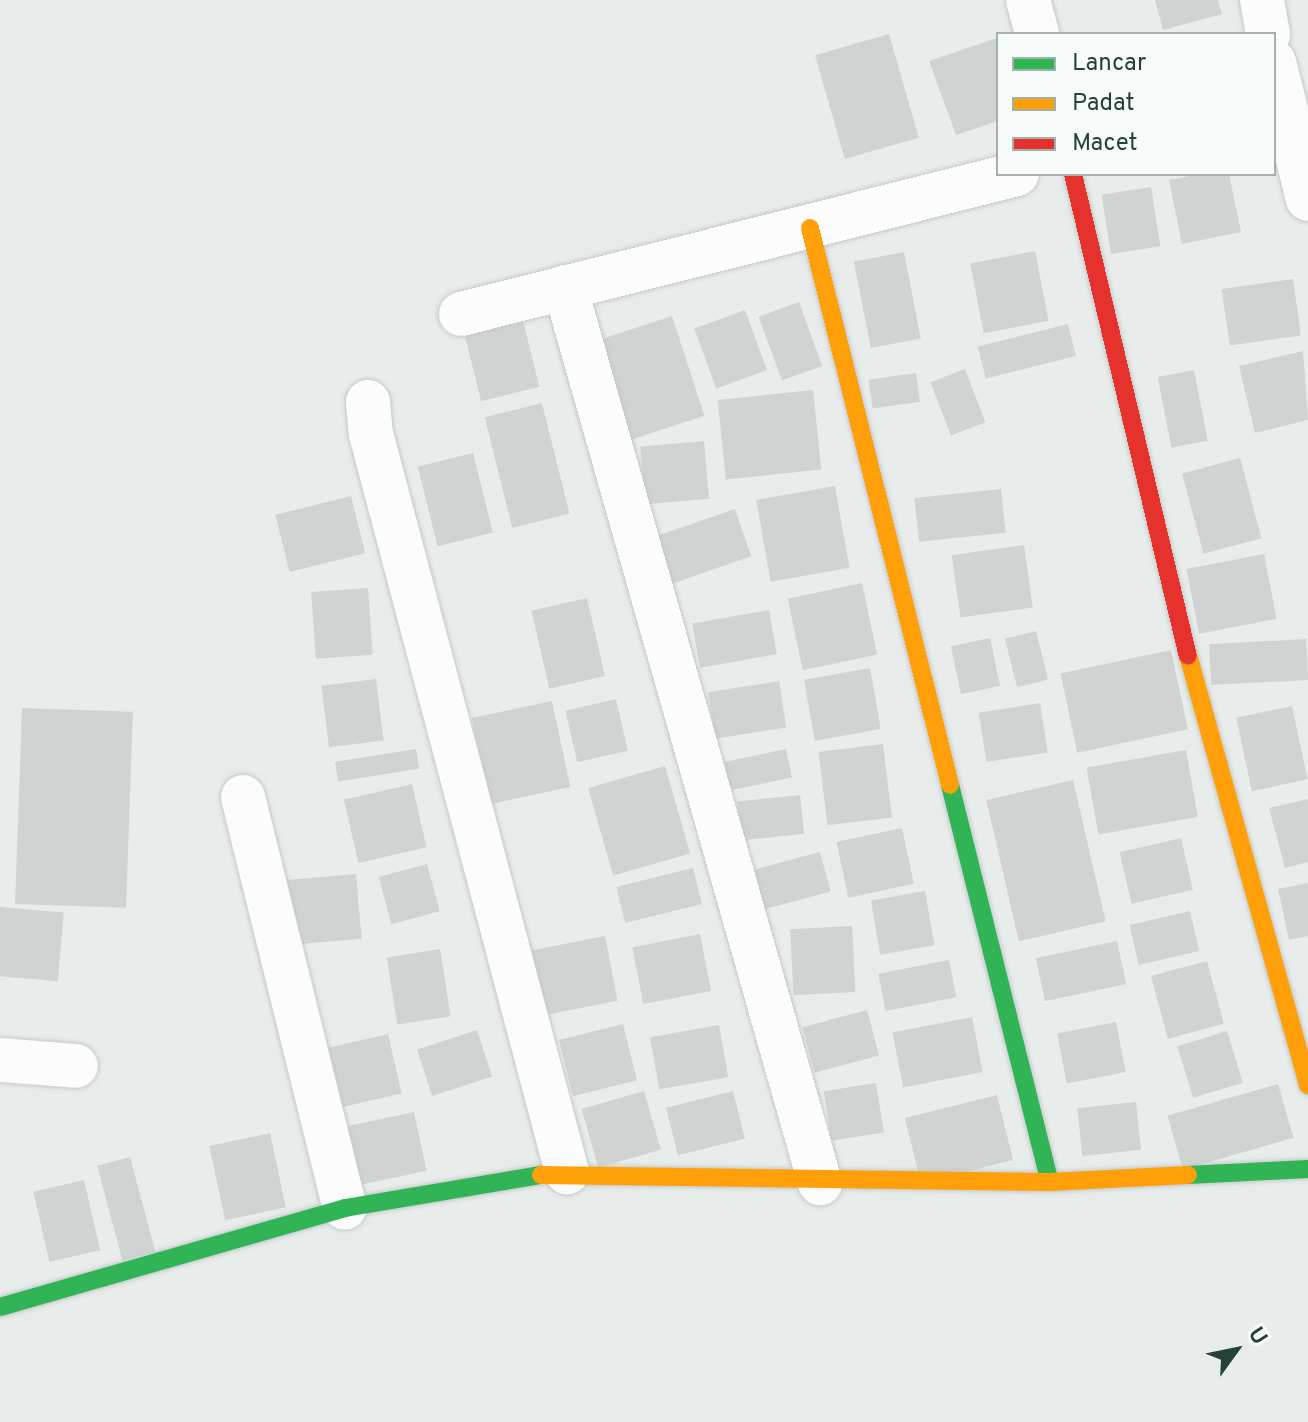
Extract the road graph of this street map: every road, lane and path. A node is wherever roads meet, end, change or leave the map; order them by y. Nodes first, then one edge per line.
1 (1028, 0) edge
2 (1262, 0) edge
3 (1036, 32) edge
4 (1268, 32) edge
5 (1276, 68) edge
6 (1289, 109) edge
7 (1009, 176) edge
8 (1073, 176) edge
9 (1308, 199) edge
10 (810, 228) junction
11 (565, 287) junction
12 (461, 314) dead end
13 (368, 402) dead end
14 (243, 797) dead end
15 (0, 1060) edge
16 (76, 1066) dead end
17 (1308, 1086) edge
18 (1308, 1169) edge
19 (567, 1172) junction
20 (1050, 1182) junction
21 (820, 1183) junction
22 (345, 1208) junction
23 (0, 1307) edge

1 - 3 street
2 - 4 street
5 - 6 street
6 - 9 street
7 - 10 street
8 - 17 street
10 - 11 street
10 - 20 street
11 - 12 street
11 - 21 street
13 - 19 street
14 - 22 street
15 - 16 street
18 - 20 street
19 - 21 street
19 - 22 street
20 - 21 street
22 - 23 street

